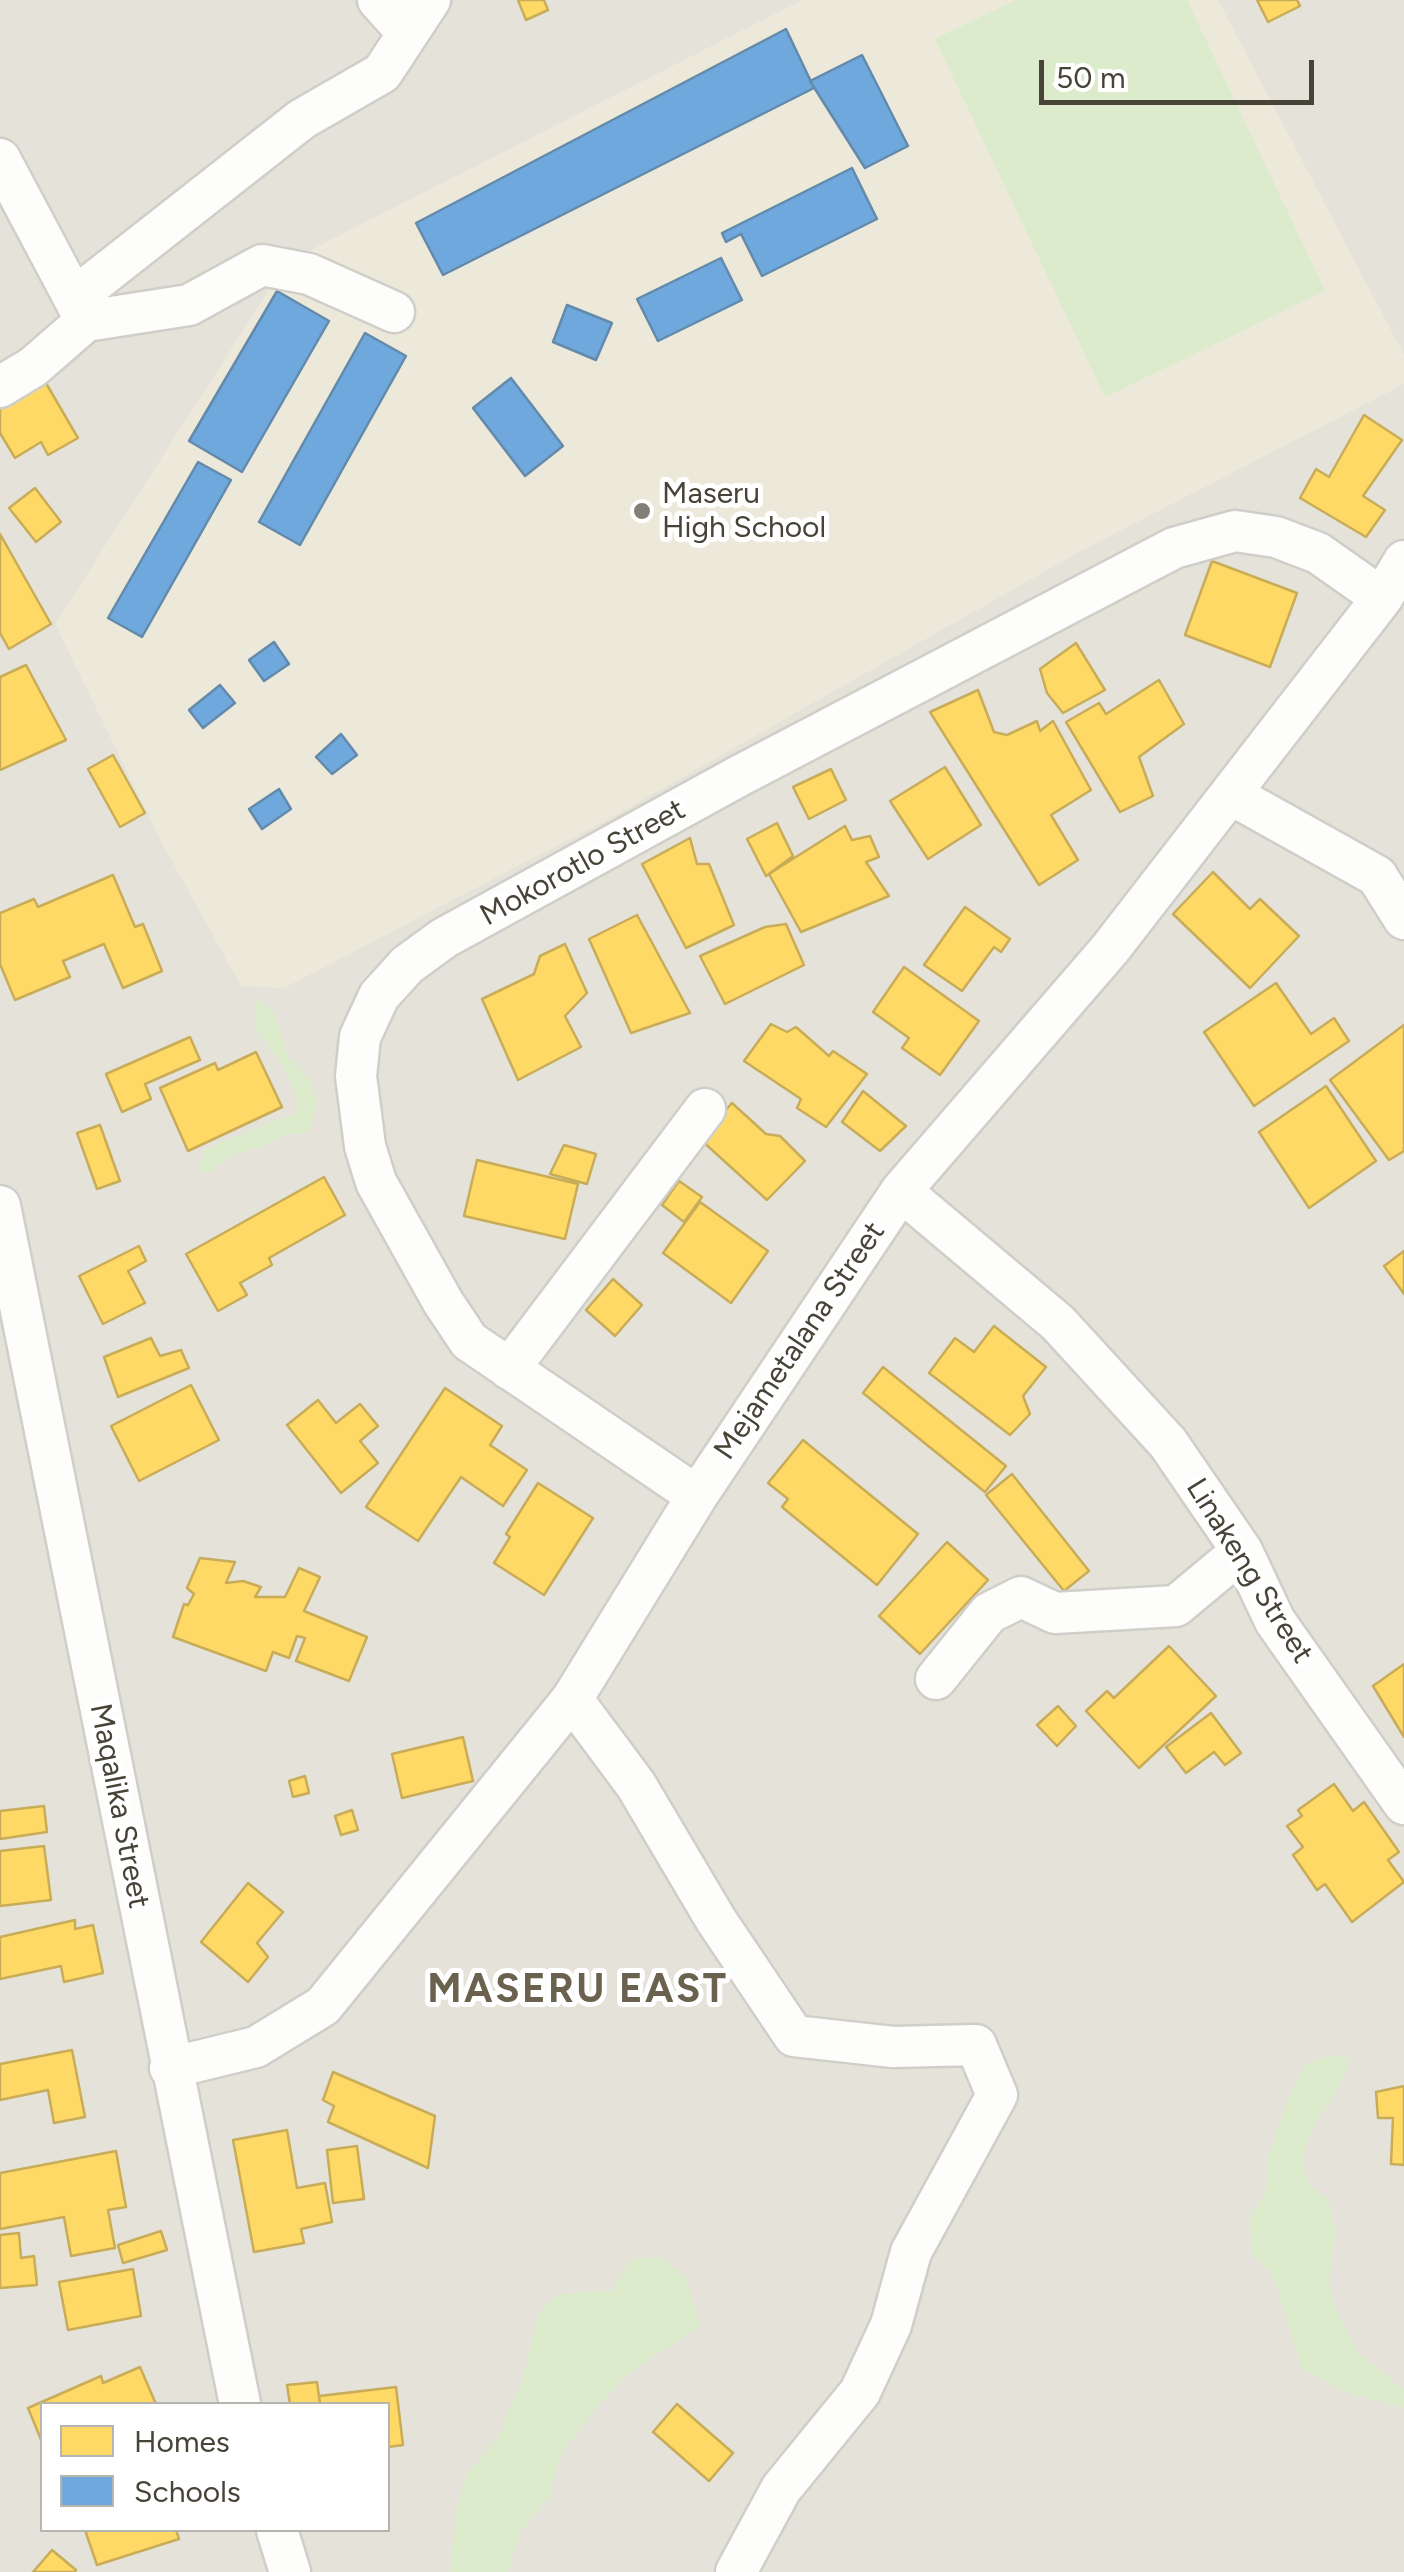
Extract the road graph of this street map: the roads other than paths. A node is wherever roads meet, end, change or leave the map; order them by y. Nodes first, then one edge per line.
1 (378, 0) edge
2 (418, 16) edge
3 (0, 159) edge
4 (80, 310) junction
5 (394, 312) dead end
6 (16, 377) edge
7 (1404, 561) edge
8 (1382, 598) junction
9 (1232, 794) junction
10 (1404, 919) edge
11 (705, 1109) dead end
12 (901, 1191) junction
13 (0, 1206) edge
14 (509, 1369) junction
15 (697, 1496) junction
16 (1242, 1551) junction
17 (936, 1680) dead end
18 (572, 1699) junction
19 (1404, 1804) edge
20 (170, 2068) junction
21 (240, 2402) edge
22 (278, 2532) edge
23 (290, 2572) edge
24 (736, 2572) edge

1 - 2 street
2 - 4 street
3 - 4 street
4 - 5 street
4 - 6 street
7 - 8 street, Mejametalana Street
8 - 9 street, Mejametalana Street
8 - 14 street, Mokorotlo Street
9 - 10 street
9 - 12 street, Mejametalana Street
11 - 14 street
12 - 15 street, Mejametalana Street
12 - 16 street, Linakeng Street
13 - 20 street, Maqalika Street
14 - 15 street, Mokorotlo Street
15 - 18 street, Mejametalana Street
16 - 17 street
16 - 19 street, Linakeng Street
18 - 20 street, Mejametalana Street
18 - 24 street
20 - 21 street, Maqalika Street
22 - 23 street

